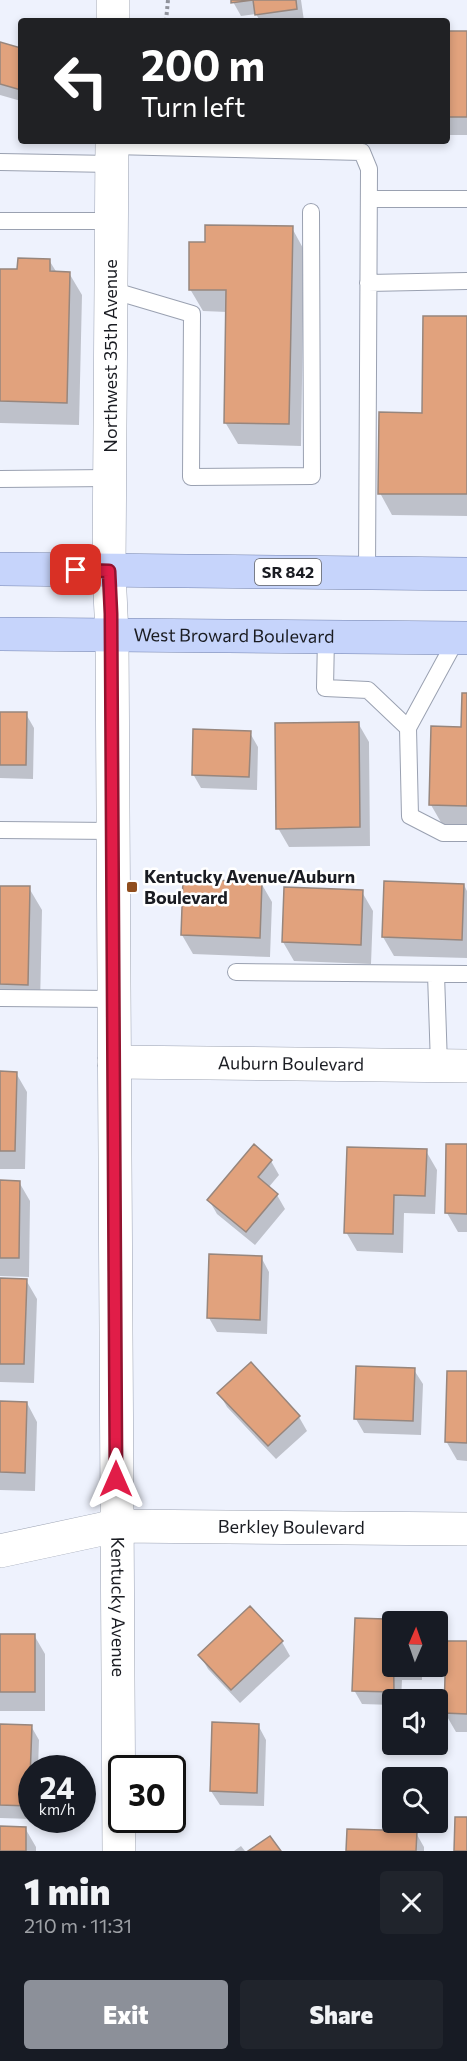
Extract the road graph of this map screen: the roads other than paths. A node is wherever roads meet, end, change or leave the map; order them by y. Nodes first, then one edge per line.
1 (113, 0) edge
2 (113, 18) edge
3 (112, 150) edge
4 (0, 162) edge
5 (369, 199) junction
6 (467, 199) edge
7 (311, 212) dead end
8 (112, 220) junction
9 (0, 221) edge
10 (467, 281) edge
11 (368, 283) junction
12 (111, 290) junction
13 (0, 478) edge
14 (110, 478) junction
15 (0, 569) edge
16 (109, 571) junction
17 (367, 573) junction
18 (467, 574) edge
19 (0, 634) edge
20 (112, 635) junction
21 (326, 636) junction
22 (462, 638) edge
23 (408, 728) junction
24 (0, 830) edge
25 (113, 831) junction
26 (467, 833) edge
27 (236, 972) dead end
28 (436, 974) junction
29 (467, 974) edge
30 (0, 998) edge
31 (114, 999) junction
32 (114, 1062) junction
33 (453, 1065) edge
34 (116, 1526) junction
35 (467, 1529) edge
36 (0, 1551) edge
37 (119, 1851) edge

1 - 2 street
3 - 4 lane
3 - 5 lane
3 - 8 street, Northwest 35th Avenue
5 - 6 lane
5 - 11 lane
7 - 12 lane
8 - 9 lane
8 - 12 street, Northwest 35th Avenue
10 - 11 lane
11 - 17 lane
12 - 14 street, Northwest 35th Avenue
13 - 14 lane
14 - 16 street, Northwest 35th Avenue
15 - 16 main road, SR 842
16 - 17 main road, SR 842
16 - 20 street, Kentucky Avenue
17 - 18 main road, SR 842
19 - 20 main road, West Broward Boulevard
20 - 21 main road, West Broward Boulevard
20 - 25 street, Kentucky Avenue
21 - 22 main road, West Broward Boulevard
21 - 23 lane
22 - 23 lane
23 - 26 lane
24 - 25 lane
25 - 31 street, Kentucky Avenue
27 - 28 lane
28 - 29 lane
28 - 33 lane
30 - 31 lane
31 - 32 street, Kentucky Avenue
32 - 33 street, Auburn Boulevard
32 - 34 street, Kentucky Avenue
34 - 35 street, Berkley Boulevard
34 - 36 street, Berkley Boulevard
34 - 37 street, Kentucky Avenue

